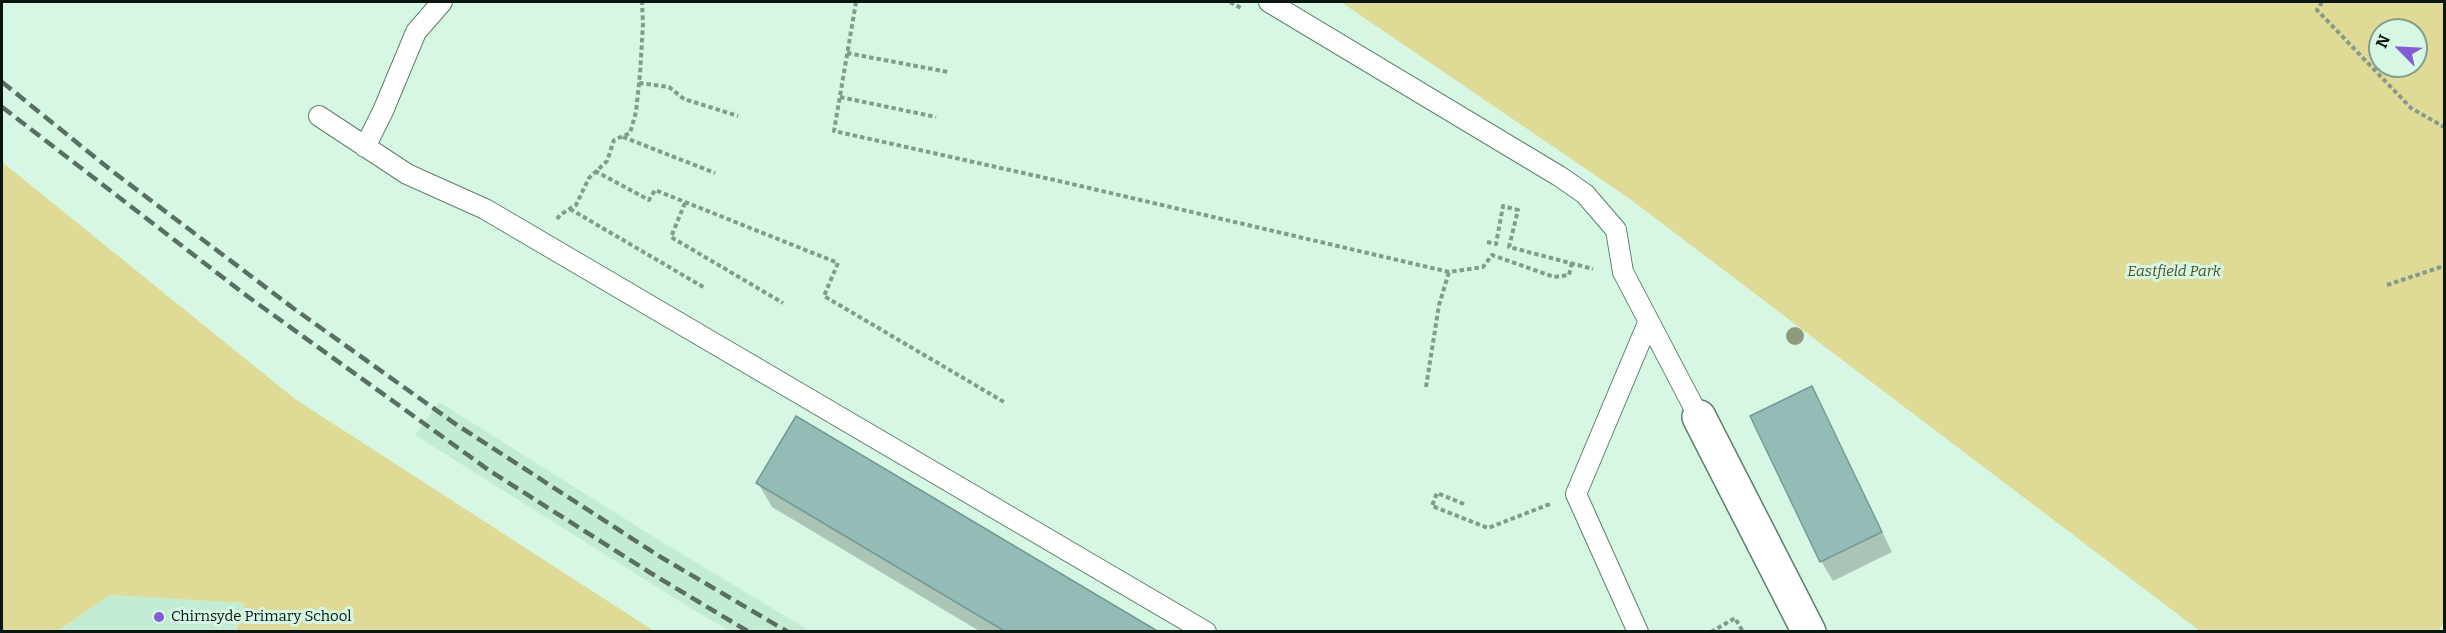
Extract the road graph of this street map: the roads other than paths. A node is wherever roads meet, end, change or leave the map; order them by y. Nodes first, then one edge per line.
1 (442, 2) edge
2 (1269, 2) edge
3 (319, 116) dead end
4 (365, 147) junction
5 (1648, 323) junction
6 (1699, 417) joint
7 (1206, 632) edge
8 (1638, 632) edge
9 (1809, 632) edge

1 - 4 lane
2 - 5 lane
3 - 4 lane
4 - 7 lane
5 - 6 lane
5 - 8 lane
6 - 9 street

